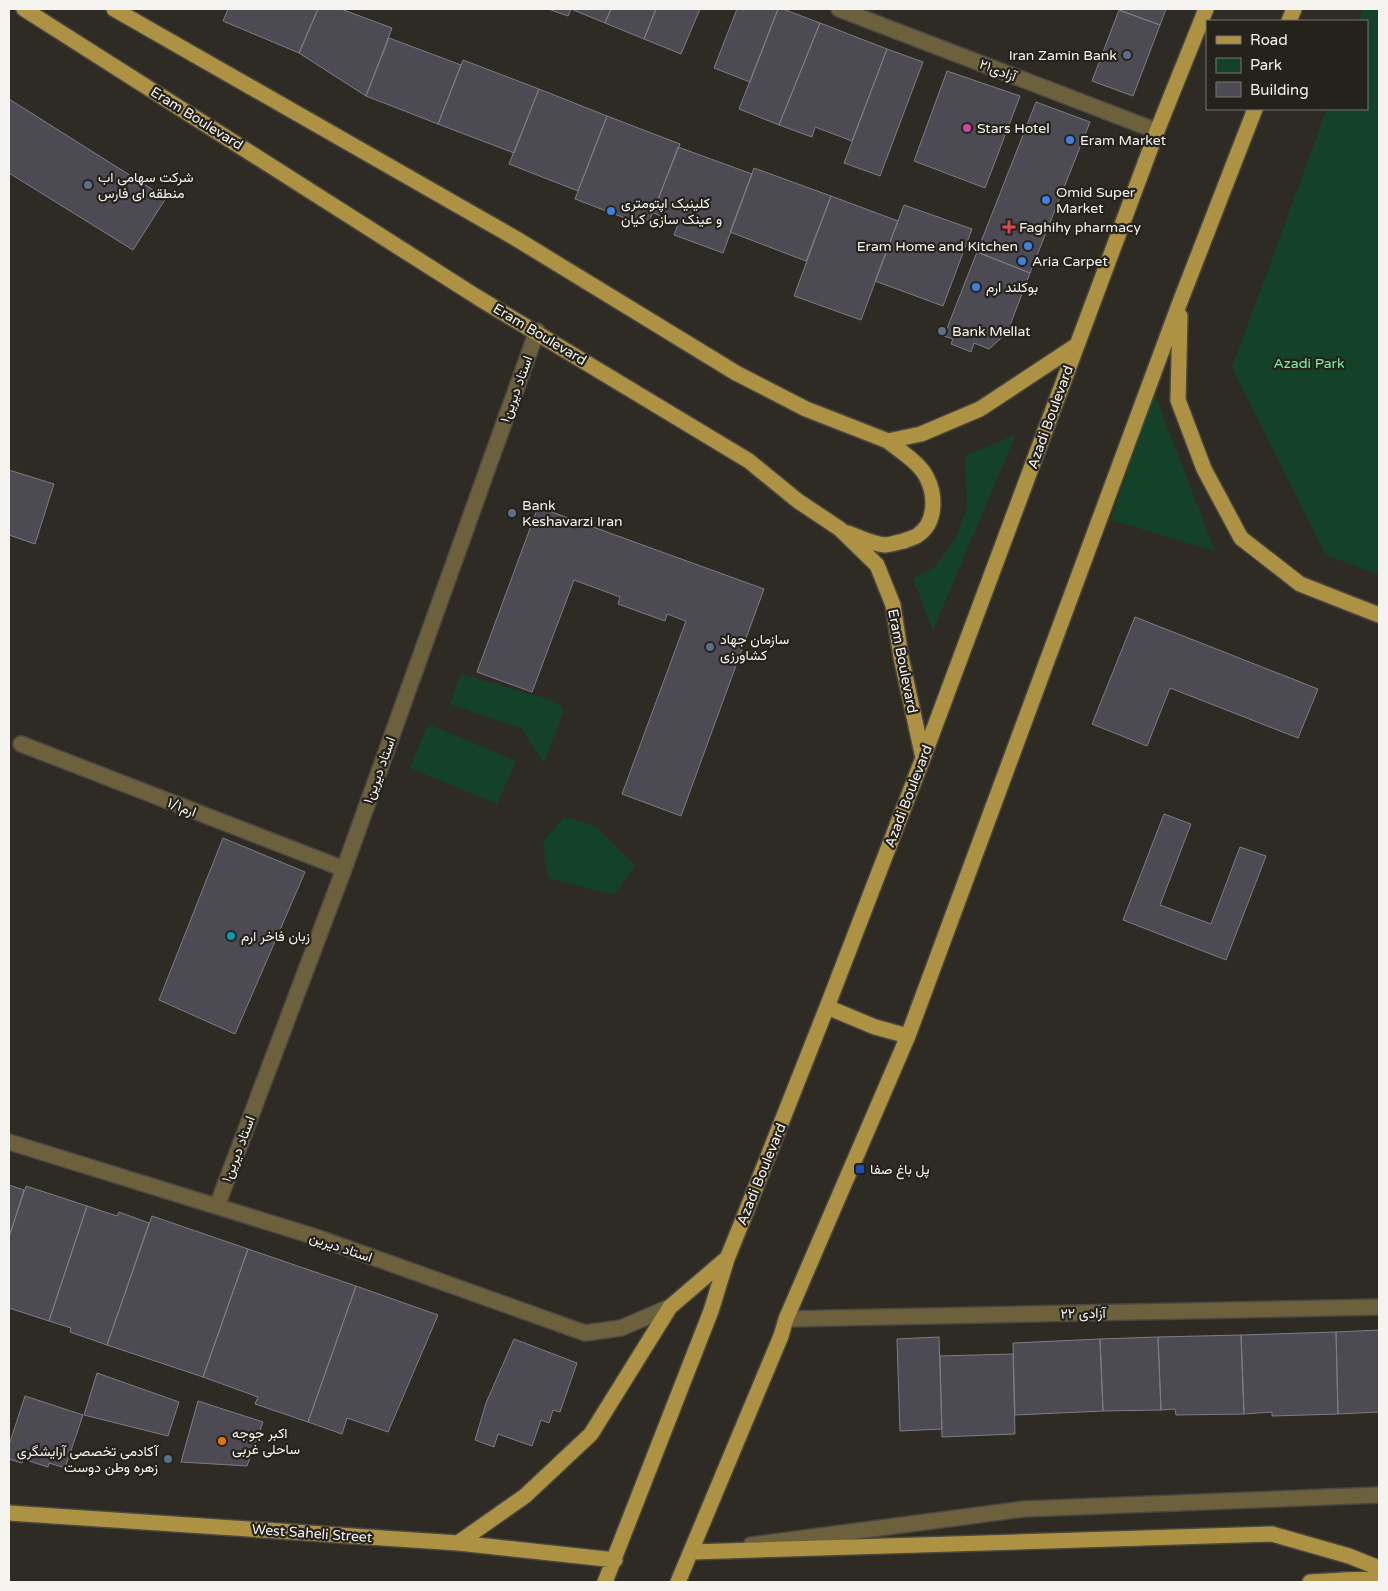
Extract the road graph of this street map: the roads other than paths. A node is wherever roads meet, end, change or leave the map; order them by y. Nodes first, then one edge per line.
1 (24, 9) edge
2 (114, 9) edge
3 (839, 9) edge
4 (1206, 9) edge
5 (1255, 110) edge
6 (1157, 131) junction
7 (1180, 302) junction
8 (537, 331) junction
9 (1077, 345) junction
10 (888, 441) junction
11 (840, 529) junction
12 (1379, 615) edge
13 (21, 744) dead end
14 (923, 758) junction
15 (344, 869) junction
16 (827, 1007) junction
17 (908, 1036) junction
18 (9, 1142) edge
19 (217, 1206) junction
20 (726, 1259) junction
21 (670, 1307) junction
22 (1379, 1307) edge
23 (786, 1319) junction
24 (1379, 1495) edge
25 (9, 1513) edge
26 (458, 1543) junction
27 (692, 1552) junction
28 (615, 1560) junction
29 (1379, 1568) edge
30 (1379, 1578) edge
31 (605, 1582) edge
32 (678, 1582) edge
33 (1310, 1582) edge

1 - 8 main road, Eram Boulevard
2 - 10 main road
3 - 6 street, آزادی۲۱
4 - 6 main road, Azadi Boulevard
5 - 7 main road
6 - 9 main road, Azadi Boulevard
7 - 12 main road
7 - 17 main road
8 - 11 main road, Eram Boulevard
8 - 15 street, استاد دیرین۱
9 - 10 main road
9 - 14 main road, Azadi Boulevard
10 - 11 main road
11 - 14 main road, Eram Boulevard
13 - 15 street, ۱/۱ارم
14 - 16 main road, Azadi Boulevard
15 - 19 street, استاد دیرین۱
16 - 17 main road
16 - 20 main road, Azadi Boulevard
17 - 23 main road
18 - 19 street, استاد دیرین
19 - 21 street, استاد دیرین
20 - 21 main road
20 - 28 main road, Azadi Boulevard
21 - 26 main road
22 - 23 street, آزادی ۲۲
23 - 27 main road
24 - 27 street
25 - 26 main road, West Saheli Street
26 - 28 main road, West Saheli Street
27 - 29 main road
27 - 32 main road
28 - 31 main road, Azadi Boulevard
30 - 33 main road

